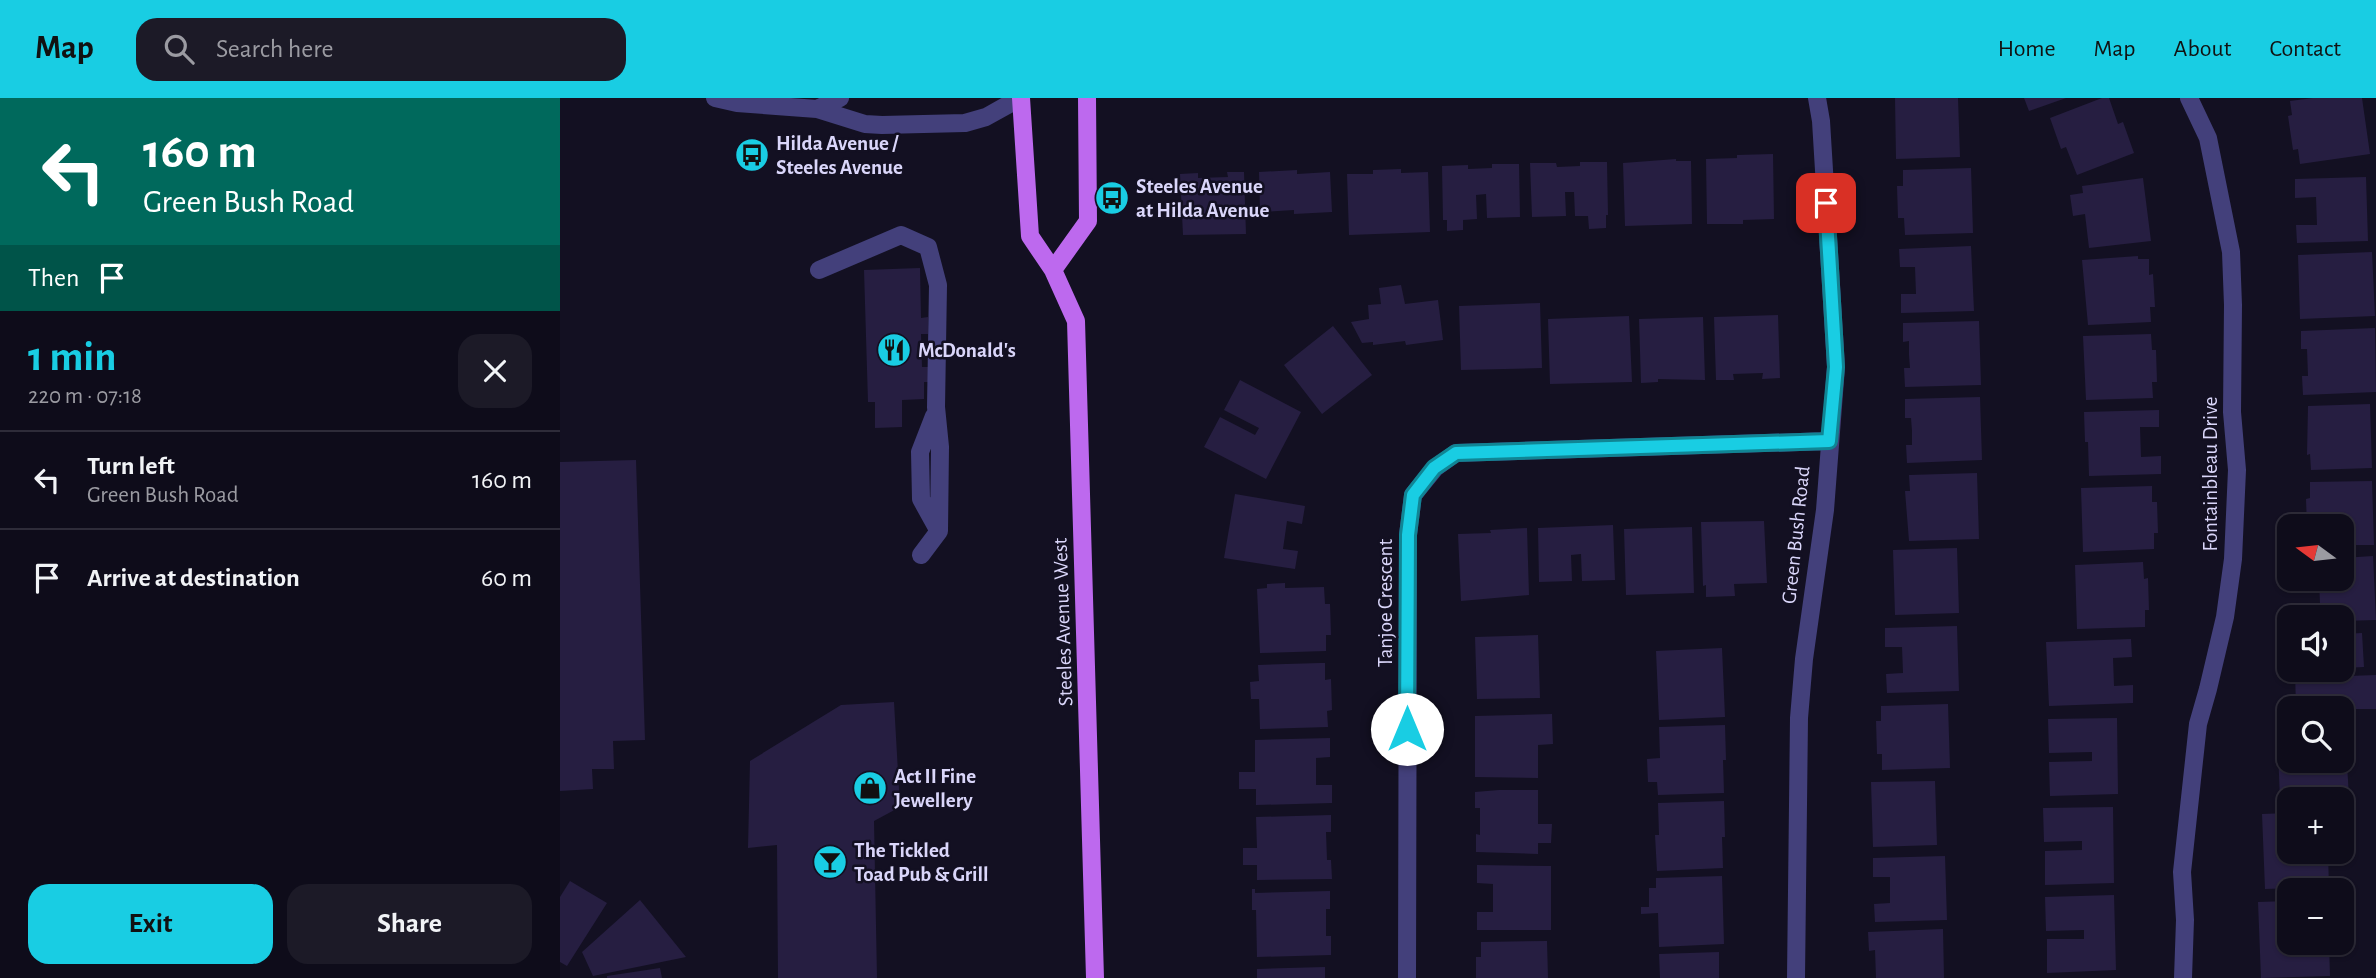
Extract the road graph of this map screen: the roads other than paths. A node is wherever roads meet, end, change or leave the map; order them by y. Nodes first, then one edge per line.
1 (715, 98) edge
2 (841, 98) edge
3 (1021, 98) edge
4 (1087, 98) edge
5 (1816, 98) edge
6 (2189, 98) edge
7 (817, 109) junction
8 (819, 270) dead end
9 (1053, 270) junction
10 (1829, 441) junction
11 (921, 555) dead end
12 (1095, 978) edge
13 (1407, 978) edge
14 (1796, 978) edge
15 (2183, 978) edge

1 - 7 street
2 - 7 street
3 - 7 street
3 - 9 main road, Steeles Avenue West
4 - 9 main road
5 - 10 street, Green Bush Road
6 - 15 street, Fontainbleau Drive
8 - 11 street
9 - 12 main road, Steeles Avenue West
10 - 13 street, Tanjoe Crescent
10 - 14 street, Green Bush Road

